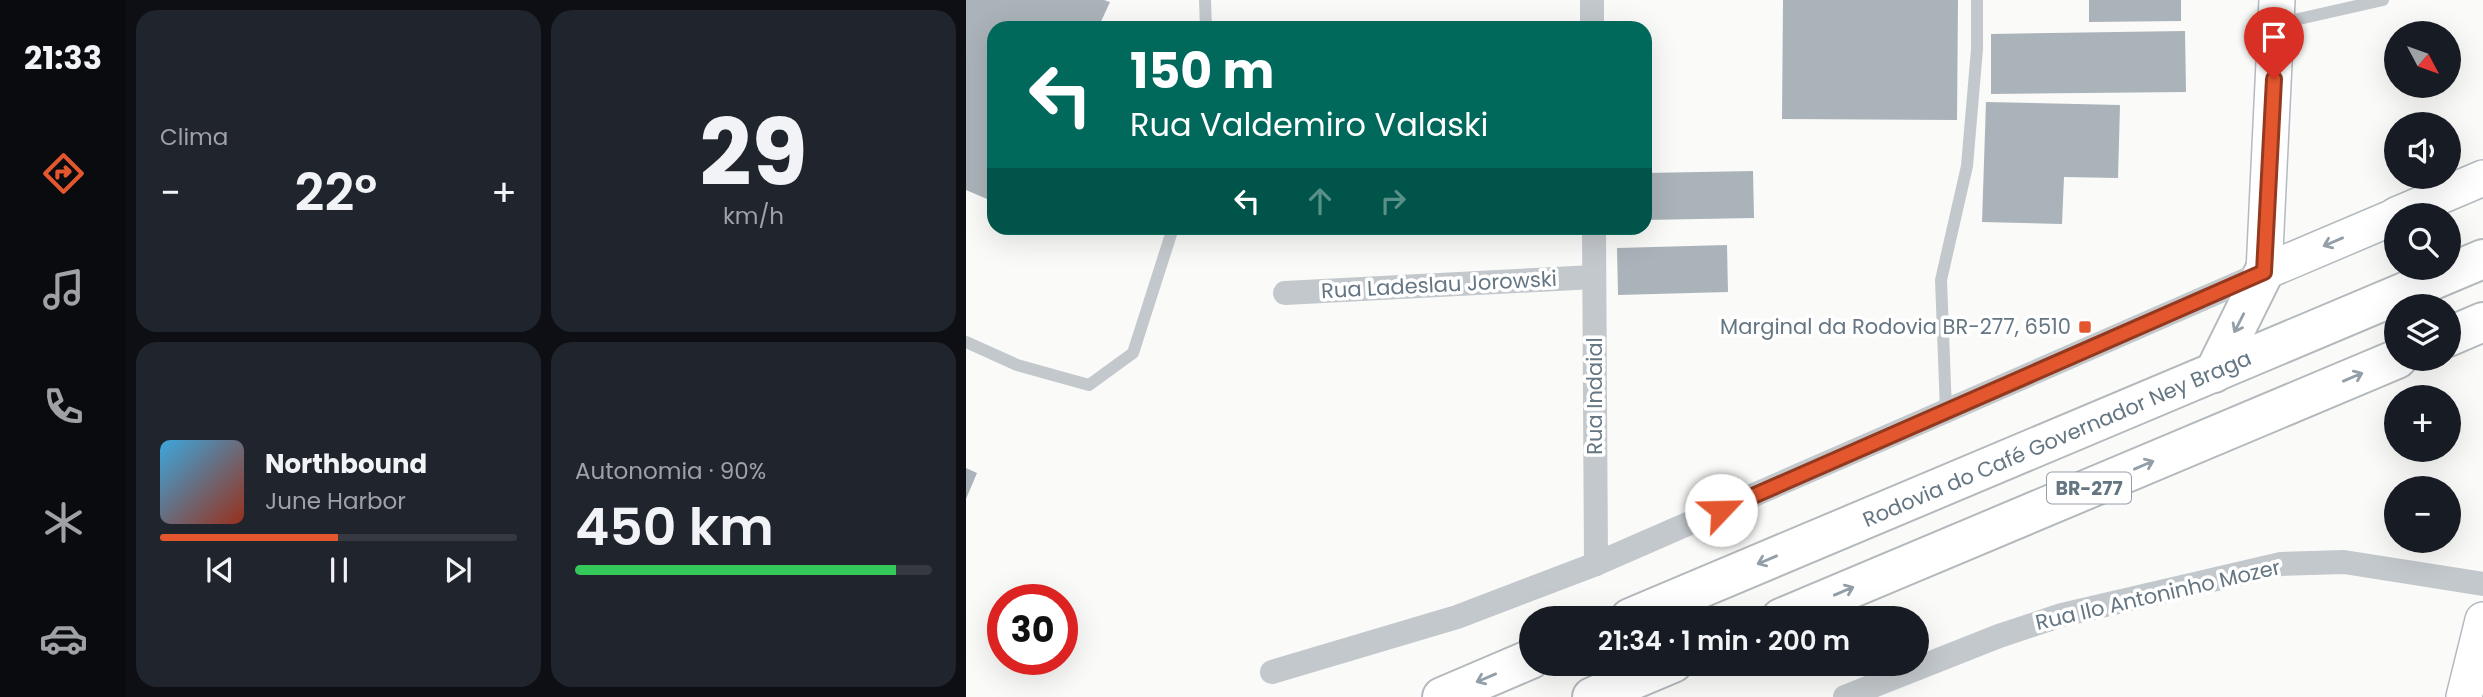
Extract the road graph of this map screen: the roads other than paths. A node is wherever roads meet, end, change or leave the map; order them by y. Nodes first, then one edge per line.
1 (1205, 0) edge
2 (1592, 0) edge
3 (1977, 0) edge
4 (2383, 0) edge
5 (2277, 12) edge
6 (1206, 21) edge
7 (1592, 21) edge
8 (2483, 178) edge
9 (2424, 203) edge
10 (2384, 220) edge
11 (1170, 235) edge
12 (1594, 235) edge
13 (2483, 259) edge
14 (2264, 272) junction
15 (1594, 277) junction
16 (1285, 293) dead end
17 (2483, 322) edge
18 (2461, 331) edge
19 (966, 342) edge
20 (2384, 364) edge
21 (2214, 373) junction
22 (1946, 411) junction
23 (1596, 564) junction
24 (2483, 584) edge
25 (1659, 606) edge
26 (1810, 606) edge
27 (2483, 620) edge
28 (1519, 664) edge
29 (1272, 672) dead end
30 (1642, 676) edge
31 (1441, 697) edge
32 (1592, 697) edge
33 (1845, 697) edge
34 (2464, 697) edge

1 - 6 lane
2 - 7 street
3 - 22 lane
4 - 5 lane
5 - 14 main road
8 - 9 main road
10 -> 14 main road
11 - 19 lane
12 - 15 street, Rua Indaial
13 - 21 highway, Rodovia do Café Governador Ney Braga / BR-277
14 -> 21 highway
14 - 22 street
15 - 16 street, Rua Ladeslau Jorowski
15 - 23 street, Rua Indaial
17 - 18 highway
26 -> 20 highway, BR-277
21 -> 25 highway, Rodovia do Café Governador Ney Braga / BR-277
22 - 23 street
23 - 29 street
24 - 33 street, Rua Ilo Antoninho Mozer
27 - 34 main road
28 -> 31 highway
30 - 32 highway

